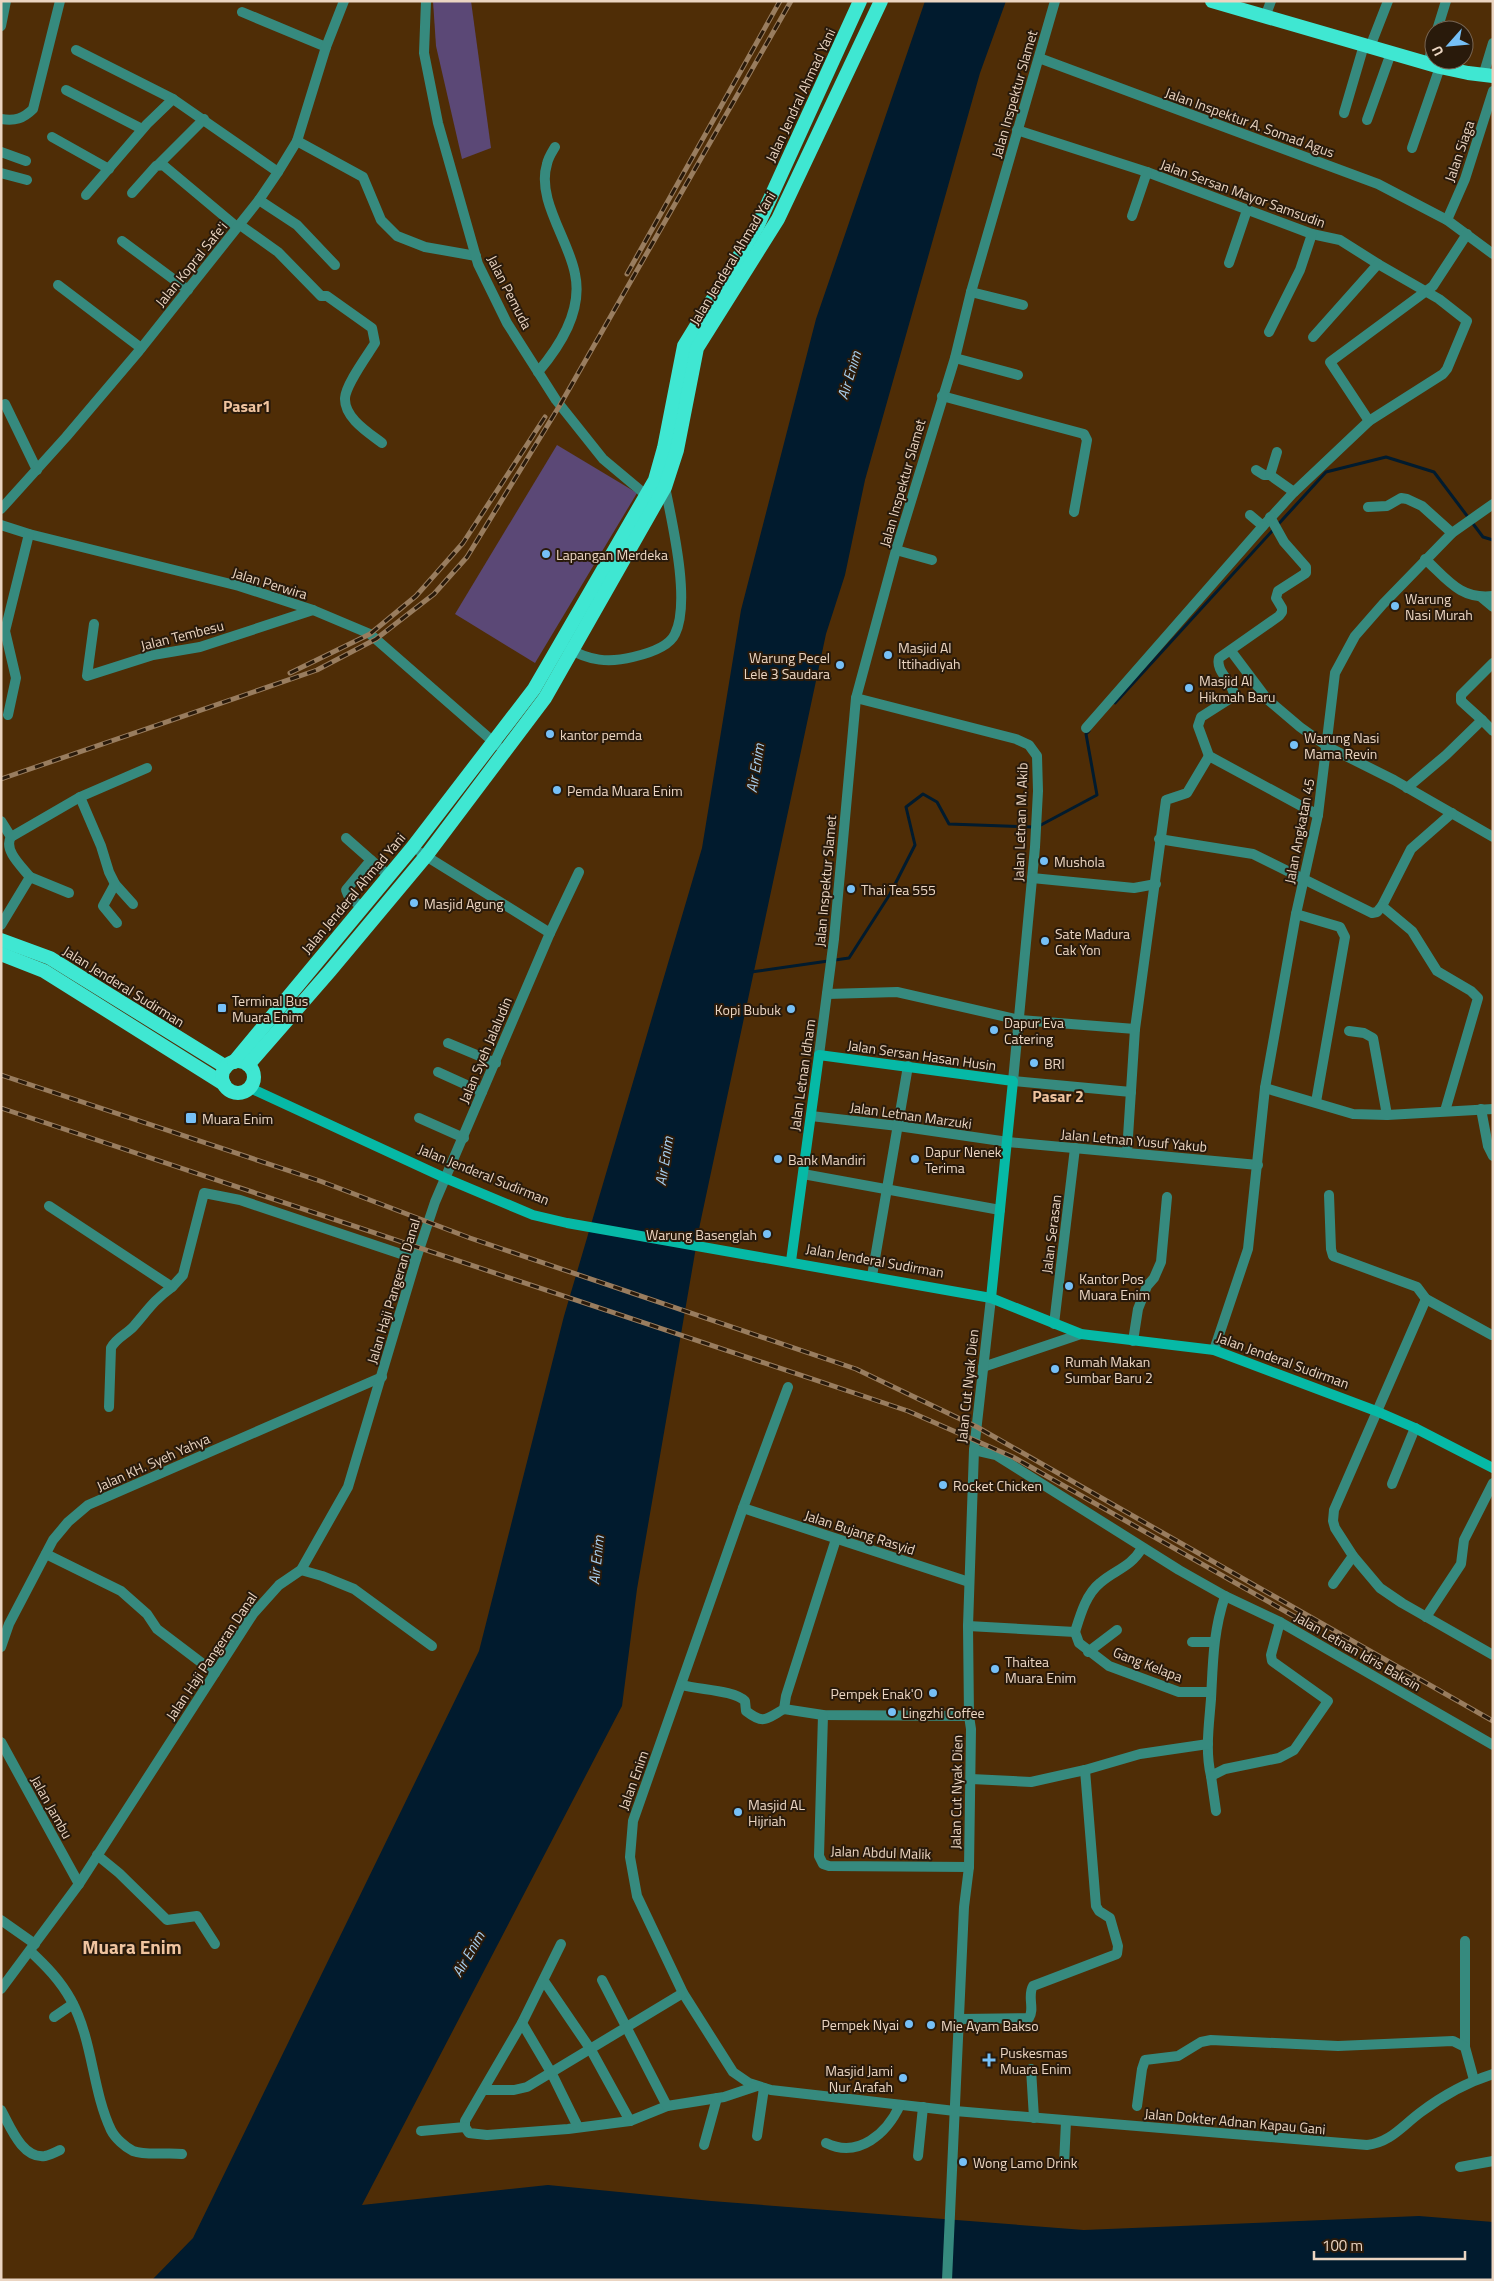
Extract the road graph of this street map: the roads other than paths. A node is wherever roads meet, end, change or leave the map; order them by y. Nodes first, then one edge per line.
1 (6, 1) edge
2 (60, 1) edge
3 (344, 1) edge
4 (426, 1) edge
5 (860, 1) edge
6 (881, 1) edge
7 (1055, 1) edge
8 (1212, 1) edge
9 (1271, 1) edge
10 (1388, 1) edge
11 (1446, 1) edge
12 (242, 12) dead end
13 (1265, 17) junction
14 (1441, 20) edge
15 (1, 26) edge
16 (1493, 43) edge
17 (1367, 46) junction
18 (326, 47) junction
19 (76, 50) dead end
20 (1391, 53) junction
21 (1039, 58) junction
22 (1424, 62) edge
23 (1433, 70) edge
24 (1459, 70) edge
25 (1488, 76) edge
26 (66, 90) dead end
27 (1493, 91) edge
28 (172, 99) junction
29 (1344, 113) dead end
30 (1, 119) edge
31 (204, 119) junction
32 (1367, 120) dead end
33 (142, 130) junction
34 (1017, 130) junction
35 (52, 137) dead end
36 (297, 141) junction
37 (555, 147) dead end
38 (1412, 148) dead end
39 (1, 152) edge
40 (26, 161) dead end
41 (158, 164) junction
42 (108, 168) junction
43 (278, 172) junction
44 (1147, 172) junction
45 (1, 173) edge
46 (26, 180) dead end
47 (132, 193) dead end
48 (86, 195) dead end
49 (259, 200) junction
50 (1247, 210) junction
51 (1132, 216) dead end
52 (1447, 220) junction
53 (238, 226) junction
54 (1312, 234) junction
55 (1467, 234) junction
56 (122, 241) dead end
57 (1493, 254) edge
58 (476, 256) junction
59 (1229, 263) dead end
60 (335, 264) dead end
61 (1378, 264) junction
62 (58, 286) dead end
63 (188, 290) junction
64 (1426, 291) junction
65 (971, 292) junction
66 (1023, 305) dead end
67 (1269, 332) dead end
68 (1313, 337) dead end
69 (141, 348) junction
70 (955, 358) junction
71 (538, 372) junction
72 (1018, 375) dead end
73 (942, 396) junction
74 (5, 404) dead end
75 (1369, 421) junction
76 (382, 443) dead end
77 (1277, 452) dead end
78 (37, 470) junction
79 (1256, 470) dead end
80 (1270, 475) junction
81 (660, 484) junction
82 (1294, 492) junction
83 (646, 495) junction
84 (1493, 504) edge
85 (2, 507) edge
86 (1368, 507) dead end
87 (1074, 512) dead end
88 (1250, 515) dead end
89 (1271, 519) junction
90 (1, 525) edge
91 (1263, 526) junction
92 (1452, 532) junction
93 (29, 534) junction
94 (896, 550) junction
95 (1425, 559) junction
96 (932, 560) dead end
97 (1493, 596) edge
98 (1481, 597) junction
99 (1493, 607) edge
100 (313, 610) junction
101 (94, 624) dead end
102 (566, 647) junction
103 (1231, 651) junction
104 (1493, 663) edge
105 (856, 698) junction
106 (8, 714) dead end
107 (1482, 720) junction
108 (1086, 728) dead end
109 (1493, 731) edge
110 (493, 741) junction
111 (1328, 747) junction
112 (504, 750) junction
113 (1210, 756) junction
114 (146, 768) dead end
115 (1407, 788) junction
116 (80, 797) junction
117 (1452, 813) junction
118 (1318, 815) junction
119 (1, 822) edge
120 (11, 837) junction
121 (1493, 837) edge
122 (346, 838) dead end
123 (1159, 839) junction
124 (412, 848) junction
125 (426, 856) junction
126 (371, 860) junction
127 (579, 872) dead end
128 (388, 875) junction
129 (30, 877) junction
130 (1032, 878) junction
131 (1304, 878) junction
132 (115, 884) junction
133 (1156, 884) junction
134 (69, 894) dead end
135 (133, 904) dead end
136 (1382, 906) junction
137 (362, 907) junction
138 (1296, 914) junction
139 (117, 923) dead end
140 (1, 925) edge
141 (550, 933) junction
142 (1, 940) edge
143 (1, 954) edge
144 (829, 982) joint
145 (827, 994) junction
146 (1020, 1020) junction
147 (1135, 1029) junction
148 (1349, 1030) dead end
149 (448, 1043) dead end
150 (819, 1055) junction
151 (496, 1063) junction
152 (230, 1064) junction
153 (248, 1065) junction
154 (908, 1066) junction
155 (438, 1072) dead end
156 (1013, 1081) junction
157 (224, 1084) junction
158 (250, 1088) junction
159 (1265, 1088) junction
160 (482, 1092) junction
161 (1131, 1092) junction
162 (1316, 1102) junction
163 (1481, 1109) junction
164 (1493, 1109) edge
165 (1445, 1111) junction
166 (1387, 1115) junction
167 (811, 1116) junction
168 (419, 1118) dead end
169 (898, 1126) junction
170 (464, 1138) junction
171 (1008, 1142) junction
172 (1075, 1148) junction
173 (1127, 1152) junction
174 (1493, 1156) edge
175 (1258, 1165) junction
176 (803, 1174) junction
177 (445, 1178) junction
178 (887, 1189) junction
179 (1329, 1195) dead end
180 (1167, 1197) dead end
181 (49, 1206) dead end
182 (1000, 1210) junction
183 (416, 1259) junction
184 (791, 1261) junction
185 (872, 1276) junction
186 (172, 1287) junction
187 (991, 1298) junction
188 (1426, 1299) junction
189 (1054, 1324) junction
190 (1081, 1334) junction
191 (1492, 1335) edge
192 (1133, 1341) junction
193 (1214, 1350) junction
194 (983, 1367) junction
195 (382, 1377) junction
196 (788, 1388) dead end
197 (109, 1406) dead end
198 (1376, 1411) junction
199 (1415, 1428) junction
200 (974, 1450) junction
201 (1493, 1468) edge
202 (1493, 1483) edge
203 (1392, 1484) dead end
204 (743, 1508) junction
205 (836, 1539) junction
206 (1142, 1548) junction
207 (46, 1554) junction
208 (1353, 1556) junction
209 (301, 1570) junction
210 (969, 1582) junction
211 (1333, 1584) dead end
212 (1225, 1596) junction
213 (1426, 1617) junction
214 (1280, 1622) junction
215 (968, 1626) junction
216 (1117, 1630) dead end
217 (1075, 1632) junction
218 (1192, 1642) dead end
219 (1213, 1642) junction
220 (1, 1646) edge
221 (432, 1646) dead end
222 (1088, 1652) junction
223 (1493, 1654) edge
224 (215, 1673) junction
225 (682, 1685) junction
226 (1211, 1692) junction
227 (784, 1710) junction
228 (823, 1715) junction
229 (969, 1716) junction
230 (1, 1742) edge
231 (1208, 1744) junction
232 (1493, 1745) edge
233 (1085, 1770) junction
234 (1211, 1776) junction
235 (971, 1779) junction
236 (1216, 1812) dead end
237 (97, 1855) junction
238 (969, 1867) junction
239 (79, 1884) junction
240 (1, 1920) edge
241 (1465, 1941) dead end
242 (215, 1944) dead end
243 (560, 1944) dead end
244 (32, 1947) junction
245 (544, 1980) junction
246 (602, 1980) dead end
247 (1, 1989) edge
248 (683, 1993) junction
249 (73, 2004) junction
250 (54, 2017) dead end
251 (960, 2019) junction
252 (522, 2023) junction
253 (627, 2028) junction
254 (1465, 2047) junction
255 (591, 2050) junction
256 (1031, 2069) dead end
257 (552, 2074) junction
258 (1493, 2074) edge
259 (1474, 2080) junction
260 (761, 2087) junction
261 (485, 2090) junction
262 (717, 2098) junction
263 (900, 2104) junction
264 (667, 2106) junction
265 (1137, 2106) dead end
266 (922, 2107) junction
267 (1, 2110) edge
268 (955, 2111) junction
269 (1034, 2118) junction
270 (630, 2121) junction
271 (1066, 2121) junction
272 (465, 2127) junction
273 (578, 2127) junction
274 (421, 2131) dead end
275 (757, 2136) dead end
276 (826, 2143) dead end
277 (704, 2145) dead end
278 (60, 2150) dead end
279 (182, 2154) dead end
280 (918, 2156) dead end
281 (1493, 2161) edge
282 (1064, 2165) dead end
283 (1460, 2167) dead end
284 (948, 2280) edge

1 - 15 street
2 - 30 street
3 - 18 street, Jalan Kopral Safe'i
4 - 58 street, Jalan Pemuda
5 - 81 highway, Jalan Jendral Ahmad Yani
6 - 81 highway, Jalan Jenderal Ahmad Yani
7 - 21 street, Jalan Inspektur Slamet
8 - 13 highway
9 - 13 street
10 - 17 street
11 - 14 street
12 - 18 street
13 - 17 highway
16 - 25 street
17 - 20 highway
17 - 29 street
18 - 36 street, Jalan Kopral Safe'i
19 - 28 street
20 - 22 highway
20 - 32 street
21 - 34 street, Jalan Inspektur Slamet
21 - 52 street, Jalan Inspektur A. Somad Agus
23 - 38 street
24 - 25 highway
26 - 33 street
27 - 52 street, Jalan Siaga
28 - 31 street
28 - 33 street
31 - 41 street
31 - 43 street
33 - 42 street
34 - 44 street, Jalan Sersan Mayor Samsudin
34 - 65 street, Jalan Inspektur Slamet
35 - 42 street
36 - 43 street, Jalan Kopral Safe'i
36 - 58 street
37 - 71 street
39 - 40 street
41 - 47 street
41 - 53 street
42 - 48 street
43 - 49 street, Jalan Kopral Safe'i
44 - 50 street, Jalan Sersan Mayor Samsudin
44 - 51 street
45 - 46 street
49 - 53 street, Jalan Kopral Safe'i
49 - 60 street
50 - 54 street, Jalan Sersan Mayor Samsudin
50 - 59 street
52 - 55 street, Jalan Inspektur A. Somad Agus
53 - 63 street, Jalan Kopral Safe'i
53 - 76 street
54 - 61 street, Jalan Sersan Mayor Samsudin
54 - 67 street
55 - 57 street, Jalan Inspektur A. Somad Agus
55 - 64 street
56 - 63 street
58 - 71 street, Jalan Pemuda
61 - 64 street, Jalan Sersan Mayor Samsudin
61 - 68 street
62 - 69 street
63 - 69 street, Jalan Kopral Safe'i
64 - 75 street
64 - 75 street, Jalan Sersan Mayor Samsudin
65 - 66 street
65 - 70 street, Jalan Inspektur Slamet
69 - 78 street, Jalan Kopral Safe'i
70 - 72 street
70 - 73 street, Jalan Inspektur Slamet
71 - 83 street, Jalan Pemuda
73 - 87 street
73 - 94 street, Jalan Inspektur Slamet
74 - 78 street
75 - 82 street
77 - 80 street
78 - 85 street, Jalan Kopral Safe'i
79 - 80 street
80 - 82 street
81 - 83 highway
81 - 102 highway
81 - 102 street
82 - 89 street
83 - 102 highway
84 - 92 street, Jalan Angkatan 45
86 - 92 street
88 - 91 street
89 - 91 street
89 - 103 street
90 - 93 street, Jalan Perwira
91 - 108 street
92 - 95 street, Jalan Angkatan 45
93 - 100 street, Jalan Perwira
93 - 106 street
94 - 96 street
94 - 105 street, Jalan Inspektur Slamet
95 - 98 street
95 - 111 street, Jalan Angkatan 45
97 - 98 street
98 - 99 street
100 - 101 street, Jalan Tembesu
100 - 110 street, Jalan Perwira
102 - 110 highway, Jalan Jenderal Ahmad Yani
102 - 112 highway
103 - 111 street
103 - 113 street
104 - 107 street
105 - 130 street, Jalan Letnan M. Akib
105 - 144 street, Jalan Inspektur Slamet
107 - 109 street
107 - 115 street
110 - 112 street, Jalan Perwira
110 - 124 highway, Jalan Jenderal Ahmad Yani
111 - 115 street
111 - 118 street, Jalan Angkatan 45
112 - 125 highway
113 - 118 street
113 - 123 street
114 - 116 street
115 - 117 street
116 - 120 street
116 - 132 street
117 - 121 street
117 - 136 street
118 - 131 street, Jalan Angkatan 45
119 - 120 street
120 - 129 street
122 - 126 street
123 - 131 street
123 - 133 street
124 - 125 street
124 - 128 highway, Jalan Jenderal Ahmad Yani
125 - 141 street
125 - 153 highway
126 - 128 street
126 - 137 street
127 - 141 street, Jalan Syeh Jalaludin
128 - 137 highway, Jalan Jenderal Ahmad Yani
129 - 134 street
129 - 140 street
130 - 133 street
130 - 146 street, Jalan Letnan M. Akib
131 - 136 street
131 - 138 street, Jalan Angkatan 45
132 - 135 street
132 - 139 street
133 - 147 street
136 - 165 street
137 - 152 highway, Jalan Jenderal Ahmad Yani
138 - 159 street, Jalan Angkatan 45
138 - 162 street
141 - 151 street, Jalan Syeh Jalaludin
142 - 152 highway, Jalan Jenderal Sudirman
143 - 157 highway
144 - 145 street, Jalan Letnan Idham
145 - 146 street
145 - 150 street, Jalan Letnan Idham
146 - 147 street
146 - 156 street, Jalan Letnan M. Akib
147 - 161 street
148 - 166 street
149 - 151 street
150 - 154 main road, Jalan Sersan Hasan Husin
150 - 167 main road, Jalan Letnan Idham
151 - 160 street, Jalan Syeh Jalaludin
152 - 153 highway
152 - 157 highway
153 - 158 highway
154 - 156 main road, Jalan Sersan Hasan Husin
154 - 169 street
155 - 160 street
156 - 161 street
156 - 171 main road, Jalan Sersan Hasan Husin
157 - 158 highway
158 - 177 main road, Jalan Jenderal Sudirman
159 - 162 street
159 - 175 street, Jalan Angkatan 45
160 - 170 street, Jalan Syeh Jalaludin
161 - 173 street
162 - 166 street
163 - 164 street
163 - 165 street
163 - 174 street
165 - 166 street
167 - 169 street, Jalan Letnan Marzuki
167 - 176 main road, Jalan Letnan Idham
168 - 170 street
169 - 171 street, Jalan Letnan Marzuki
169 - 178 street
170 - 177 street, Jalan Syeh Jalaludin
171 - 172 street, Jalan Letnan Yusuf Yakub
171 - 182 main road, Jalan Sersan Hasan Husin
172 - 173 street, Jalan Letnan Yusuf Yakub
172 - 189 street, Jalan Serasan
173 - 175 street, Jalan Letnan Yusuf Yakub
175 - 193 street, Jalan Angkatan 45
176 - 178 street
176 - 184 main road, Jalan Letnan Idham
177 - 183 street, Jalan Haji Pangeran Danal
177 - 184 main road, Jalan Jenderal Sudirman
178 - 182 street
178 - 185 street
179 - 188 street
180 - 192 street
181 - 186 street
182 - 187 main road, Jalan Sersan Hasan Husin
183 - 186 street
183 - 195 street, Jalan Haji Pangeran Danal
184 - 185 main road, Jalan Jenderal Sudirman
185 - 187 main road, Jalan Jenderal Sudirman
186 - 197 street
187 - 189 main road, Jalan Jenderal Sudirman
187 - 194 street, Jalan Cut Nyak Dien
188 - 191 street
188 - 198 street
189 - 190 main road, Jalan Jenderal Sudirman
190 - 192 main road, Jalan Jenderal Sudirman
190 - 194 street
192 - 193 main road, Jalan Jenderal Sudirman
193 - 198 main road, Jalan Jenderal Sudirman
194 - 200 street, Jalan Cut Nyak Dien
195 - 207 street, Jalan KH. Syeh Yahya
195 - 209 street, Jalan Haji Pangeran Danal
196 - 204 street, Jalan Enim
198 - 199 main road, Jalan Jenderal Sudirman
198 - 208 street
199 - 201 main road, Jalan Jenderal Sudirman
199 - 203 street
200 - 206 street
200 - 210 street, Jalan Cut Nyak Dien
202 - 213 street
204 - 205 street, Jalan Bujang Rasyid
204 - 225 street, Jalan Enim
205 - 210 street, Jalan Bujang Rasyid
205 - 227 street
206 - 212 street
206 - 217 street
207 - 220 street, Jalan KH. Syeh Yahya
207 - 224 street
208 - 211 street
208 - 213 street
209 - 221 street
209 - 224 street, Jalan Haji Pangeran Danal
210 - 215 street, Jalan Cut Nyak Dien
212 - 214 street
212 - 219 street
213 - 223 street
214 - 232 street, Jalan Letnan Idris Baksin
214 - 234 street, Jalan Letnan Idris Baksin
215 - 217 street
215 - 229 street, Jalan Cut Nyak Dien
216 - 222 street
217 - 222 street, Gang Kelapa
218 - 219 street
219 - 226 street
222 - 226 street, Gang Kelapa
224 - 237 street, Jalan Haji Pangeran Danal
225 - 227 street
225 - 248 street, Jalan Enim
226 - 231 street
227 - 228 street
228 - 229 street
228 - 238 street, Jalan Abdul Malik
229 - 235 street, Jalan Cut Nyak Dien
230 - 239 street, Jalan Jambu
231 - 233 street
231 - 234 street
233 - 235 street
233 - 251 street
234 - 236 street
235 - 238 street, Jalan Cut Nyak Dien
237 - 239 street, Jalan Haji Pangeran Danal
237 - 242 street
238 - 251 street, Jalan Cut Nyak Dien
239 - 244 street, Jalan Haji Pangeran Danal
240 - 244 street
241 - 254 street
243 - 245 street
244 - 247 street, Jalan Haji Pangeran Danal
244 - 249 street
245 - 252 street
245 - 255 street
246 - 253 street
248 - 253 street
248 - 260 street, Jalan Enim
249 - 250 street
249 - 279 street
251 - 268 street, Jalan Cut Nyak Dien
252 - 257 street
252 - 261 street
253 - 255 street
253 - 264 street
254 - 259 street
254 - 265 street
255 - 257 street
255 - 270 street
256 - 269 street
257 - 261 street
257 - 273 street
258 - 259 street, Jalan Dokter Adnan Kapau Gani
259 - 271 street, Jalan Dokter Adnan Kapau Gani
260 - 262 street
260 - 263 street, Jalan Enim
260 - 275 street
261 - 272 street
262 - 264 street
262 - 277 street
263 - 266 street, Jalan Enim
263 - 276 street
264 - 270 street
266 - 268 street, Jalan Enim
266 - 280 street
267 - 278 street
268 - 269 street, Jalan Dokter Adnan Kapau Gani
268 - 284 street, Jalan Cut Nyak Dien
269 - 271 street, Jalan Dokter Adnan Kapau Gani
270 - 273 street
271 - 282 street
272 - 273 street
272 - 274 street
281 - 283 street

